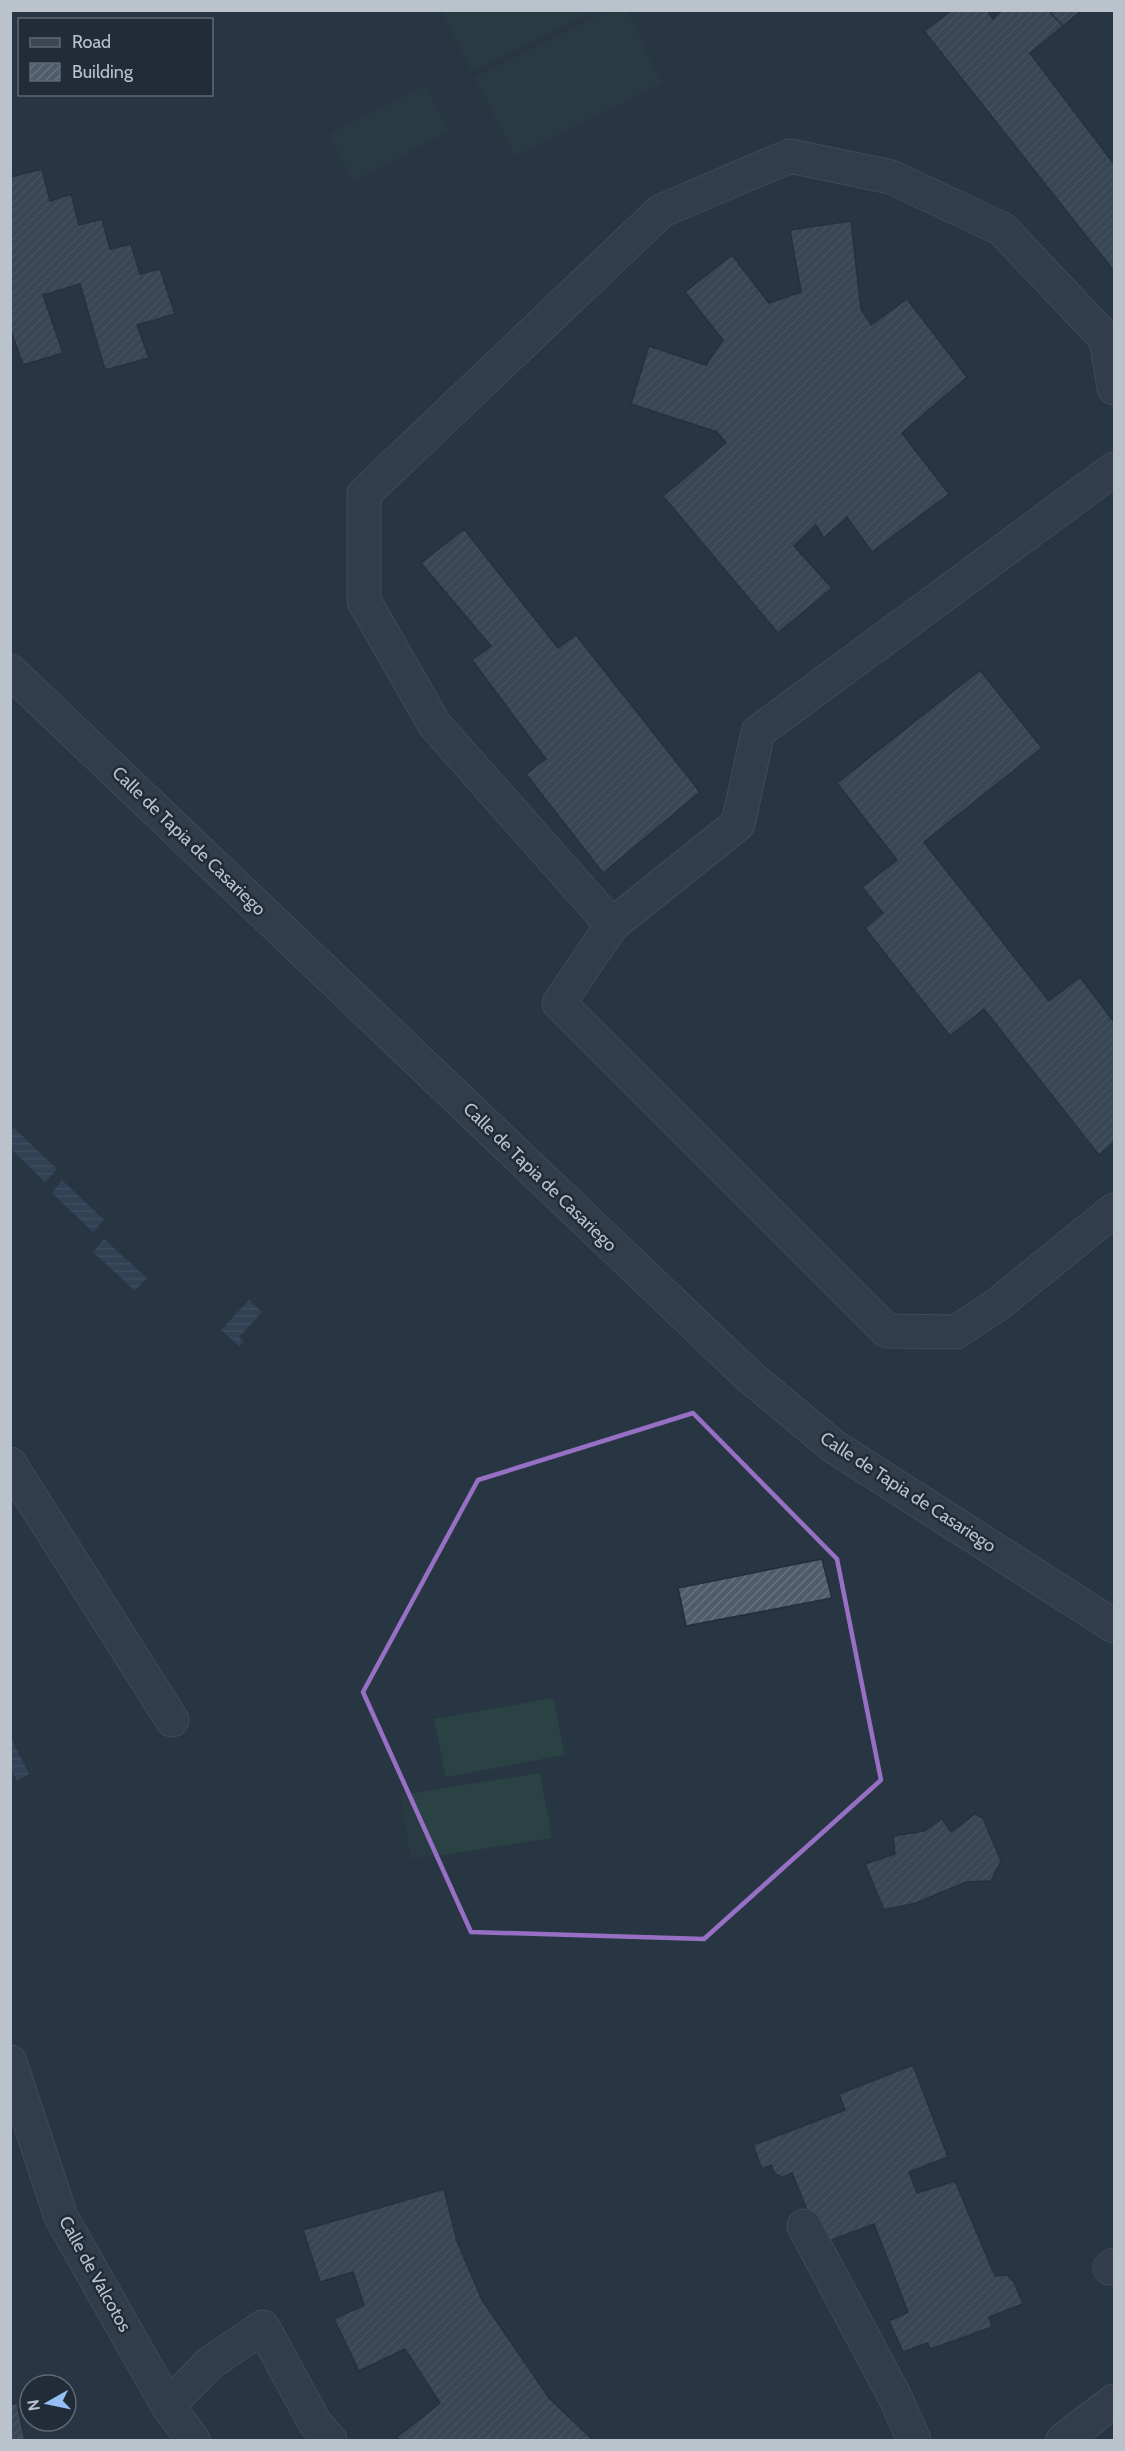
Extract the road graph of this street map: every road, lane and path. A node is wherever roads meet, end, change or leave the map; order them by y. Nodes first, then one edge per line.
1 (1114, 388) edge
2 (1114, 470) edge
3 (10, 671) edge
4 (612, 925) junction
5 (1114, 1210) edge
6 (10, 1464) edge
7 (1114, 1626) edge
8 (172, 1720) dead end
9 (10, 2062) edge
10 (804, 2226) dead end
11 (1114, 2400) edge
12 (168, 2406) junction
13 (193, 2440) edge
14 (330, 2440) edge
15 (914, 2440) edge
16 (1063, 2440) edge

1 - 4 street
2 - 4 street
3 - 7 street, Calle de Tapia de Casariego
4 - 5 street
6 - 8 street
9 - 12 street, Calle de Valcotos
10 - 15 street
11 - 16 street
12 - 13 street, Calle de Valcotos
12 - 14 street

